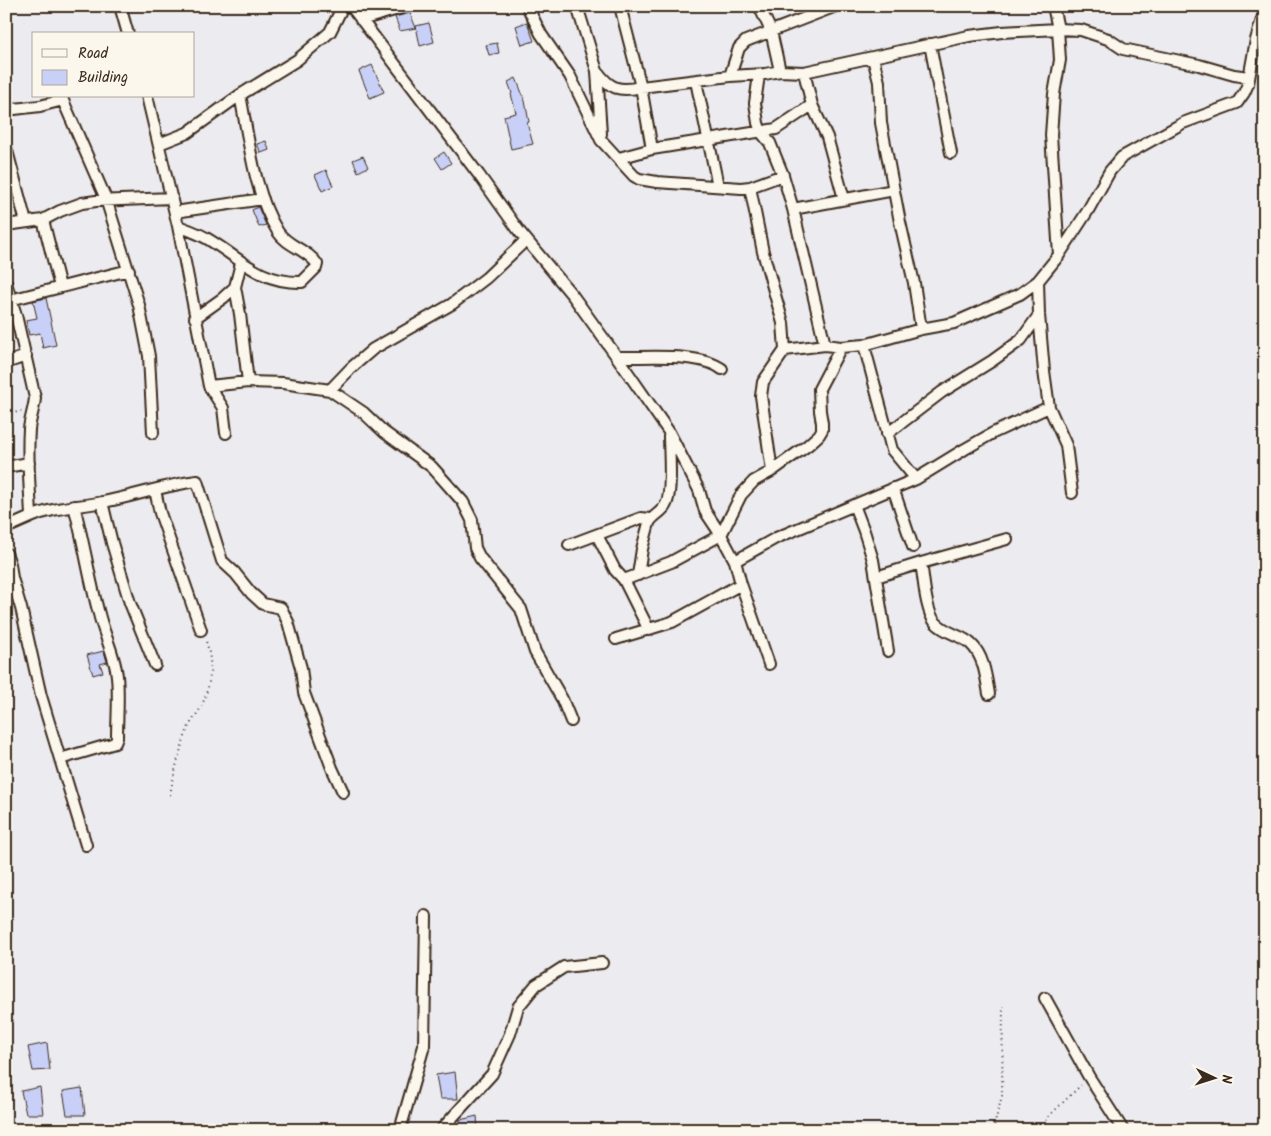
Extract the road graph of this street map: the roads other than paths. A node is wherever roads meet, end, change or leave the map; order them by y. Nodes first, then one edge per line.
1 (120, 6) edge
2 (343, 6) edge
3 (352, 6) edge
4 (408, 6) edge
5 (527, 6) edge
6 (578, 6) edge
7 (620, 6) edge
8 (759, 6) edge
9 (836, 6) edge
10 (1053, 6) edge
11 (1265, 9) edge
12 (361, 20) junction
13 (1058, 29) junction
14 (771, 31) junction
15 (127, 32) edge
16 (930, 44) junction
17 (873, 58) junction
18 (596, 71) junction
19 (780, 71) junction
20 (804, 72) junction
21 (759, 75) junction
22 (730, 76) junction
23 (1249, 77) junction
24 (696, 81) junction
25 (641, 87) junction
26 (240, 95) junction
27 (62, 98) edge
28 (148, 98) edge
29 (812, 105) junction
30 (6, 110) edge
31 (761, 132) junction
32 (601, 140) junction
33 (707, 140) junction
34 (159, 144) junction
35 (6, 147) edge
36 (652, 149) junction
37 (951, 153) dead end
38 (619, 158) junction
39 (783, 175) junction
40 (718, 186) junction
41 (750, 187) junction
42 (894, 190) junction
43 (172, 198) junction
44 (106, 199) junction
45 (263, 199) junction
46 (844, 199) junction
47 (793, 208) junction
48 (175, 212) junction
49 (43, 220) junction
50 (26, 222) junction
51 (6, 225) edge
52 (178, 226) junction
53 (526, 240) junction
54 (1059, 255) junction
55 (241, 263) junction
56 (129, 270) junction
57 (1038, 281) junction
58 (6, 283) edge
59 (60, 287) junction
60 (234, 287) junction
61 (9, 300) edge
62 (1038, 315) junction
63 (195, 318) junction
64 (921, 329) junction
65 (864, 345) junction
66 (825, 346) junction
67 (841, 347) junction
68 (785, 350) junction
69 (26, 356) junction
70 (617, 357) junction
71 (6, 363) edge
72 (722, 369) dead end
73 (248, 382) junction
74 (209, 386) junction
75 (330, 390) junction
76 (1049, 407) junction
77 (669, 432) junction
78 (153, 433) dead end
79 (226, 433) dead end
80 (887, 434) junction
81 (29, 463) junction
82 (6, 467) edge
83 (772, 471) junction
84 (916, 479) junction
85 (893, 488) junction
86 (155, 490) junction
87 (1072, 493) dead end
88 (102, 502) junction
89 (854, 505) junction
90 (74, 506) junction
91 (31, 517) junction
92 (650, 519) junction
93 (6, 528) edge
94 (597, 535) junction
95 (720, 535) junction
96 (1007, 539) dead end
97 (569, 545) dead end
98 (913, 547) dead end
99 (6, 553) edge
100 (735, 561) junction
101 (921, 563) junction
102 (638, 575) junction
103 (876, 577) junction
104 (624, 580) junction
105 (741, 584) junction
106 (201, 630) road end
107 (650, 630) junction
108 (616, 639) dead end
109 (888, 652) dead end
110 (769, 664) dead end
111 (155, 665) dead end
112 (989, 694) dead end
113 (572, 721) dead end
114 (60, 759) junction
115 (343, 792) dead end
116 (86, 845) dead end
117 (426, 916) dead end
118 (602, 963) dead end
119 (1045, 998) dead end
120 (400, 1130) edge
121 (441, 1130) edge
122 (1123, 1130) edge

1 - 15 street
2 - 26 street
3 - 12 street
4 - 12 street
5 - 32 street
6 - 18 street
7 - 25 street
8 - 14 street
9 - 14 street
10 - 13 street
11 - 23 street
12 - 53 street
13 - 16 street
13 - 23 street
13 - 54 street
14 - 19 street
14 - 22 street
16 - 17 street
16 - 37 street
17 - 20 street
17 - 42 street
18 - 25 street
18 - 32 street
19 - 20 street
19 - 21 street
20 - 29 street
21 - 22 street
21 - 31 street
22 - 24 street
23 - 54 street
24 - 25 street
24 - 33 street
25 - 36 street
26 - 34 street
26 - 45 street
27 - 30 street
27 - 44 street
28 - 34 street
29 - 31 street
29 - 46 street
31 - 33 street
31 - 39 street
32 - 38 street
33 - 36 street
33 - 40 street
34 - 43 street
35 - 50 street
36 - 38 street
38 - 40 street
39 - 41 street
39 - 47 street
40 - 41 street
41 - 68 street
42 - 46 street
42 - 64 street
43 - 44 street
43 - 48 street
44 - 49 street
44 - 56 street
45 - 48 street
45 - 55 street
46 - 47 street
47 - 66 street
48 - 52 street
49 - 50 street
49 - 59 street
50 - 51 street
52 - 55 street
52 - 63 street
53 - 70 street
53 - 75 street
54 - 57 street
55 - 60 street
56 - 59 street
56 - 78 street
57 - 62 street
57 - 64 street
58 - 61 street
59 - 61 street
60 - 63 street
60 - 73 street
61 - 69 street
62 - 76 street
62 - 80 street
63 - 74 street
64 - 65 street
65 - 67 street
65 - 80 street
66 - 67 street
66 - 68 street
67 - 83 street
68 - 83 street
69 - 71 street
69 - 81 street
70 - 72 street
70 - 77 street
73 - 74 street
73 - 75 street
74 - 79 street
75 - 113 street
76 - 84 street
76 - 87 street
77 - 92 street
77 - 95 street
80 - 84 street
81 - 82 street
81 - 91 street
83 - 95 street
84 - 85 street
85 - 89 street
85 - 98 street
86 - 88 street
86 - 106 street
86 - 115 street
88 - 90 street
88 - 111 street
89 - 100 street
89 - 103 street
90 - 91 street
90 - 114 street
91 - 93 street
92 - 94 street
92 - 102 street
94 - 97 street
94 - 104 street
95 - 100 street
95 - 102 street
96 - 101 street
99 - 114 street
100 - 105 street
101 - 103 street
101 - 112 street
102 - 104 street
103 - 109 street
104 - 107 street
105 - 107 street
105 - 110 street
107 - 108 street
114 - 116 street
117 - 120 street
118 - 121 street
119 - 122 street

